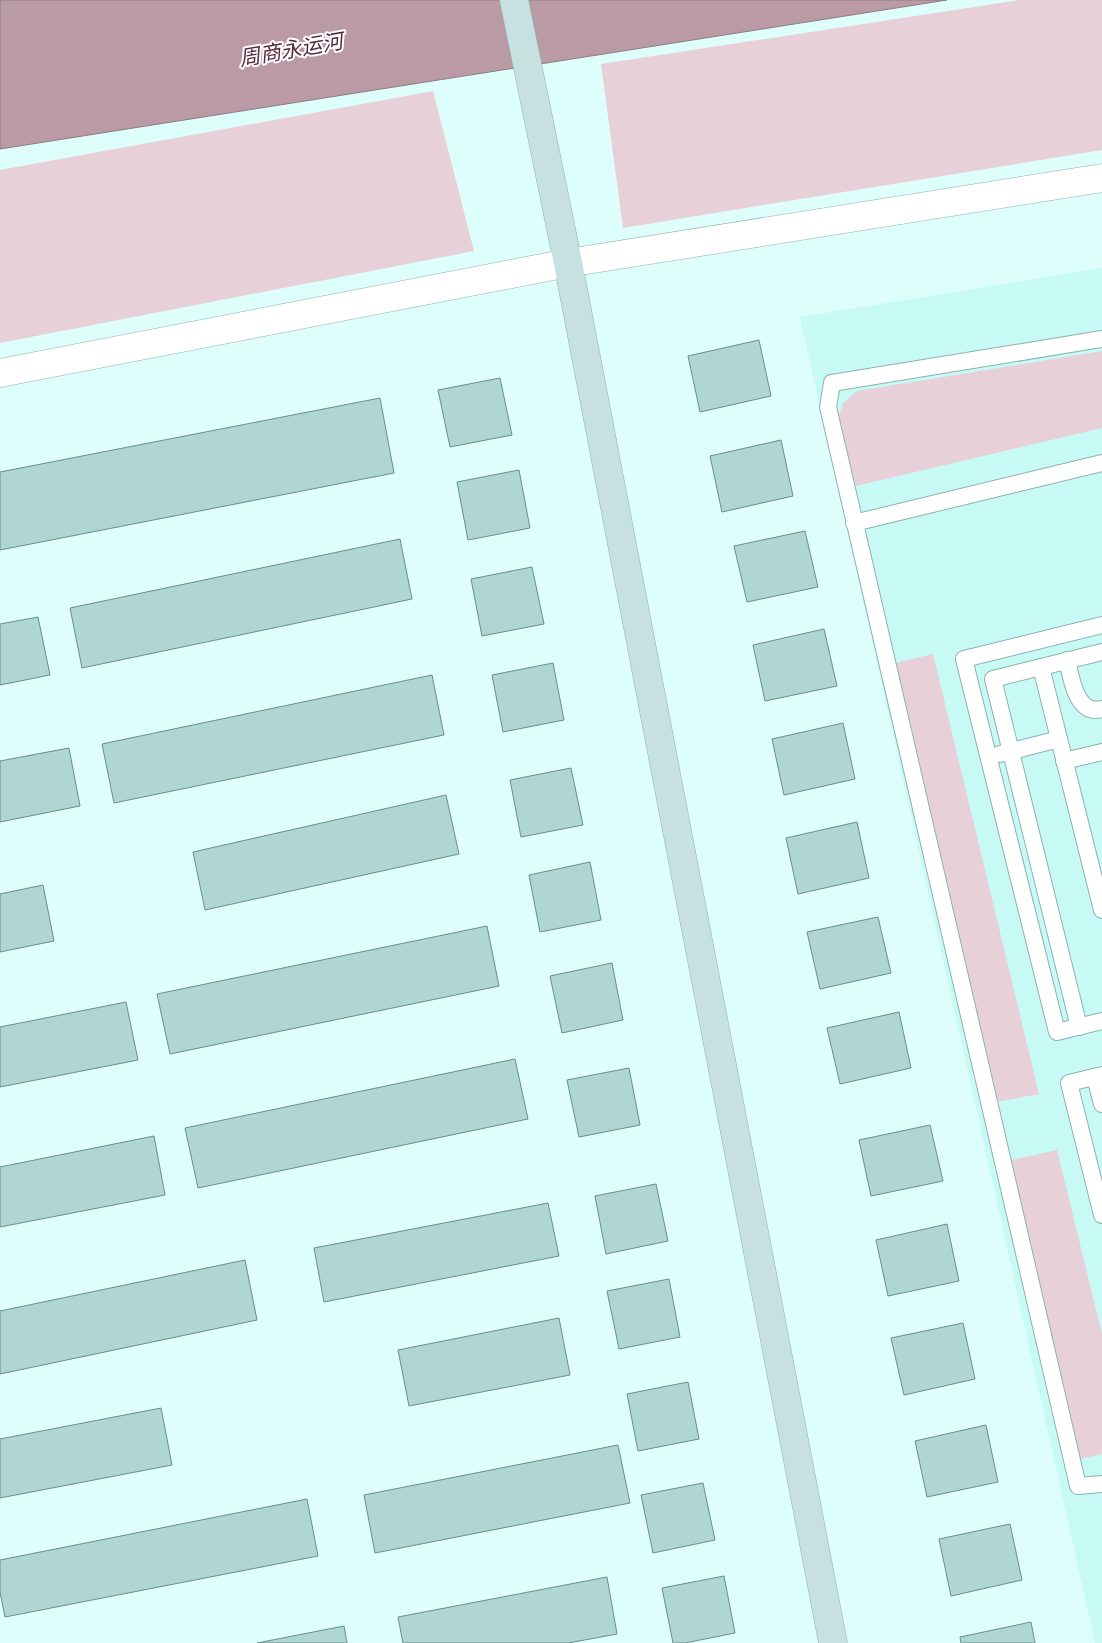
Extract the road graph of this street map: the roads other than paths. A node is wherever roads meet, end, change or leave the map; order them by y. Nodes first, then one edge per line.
1 (514, 0) edge
2 (1102, 178) edge
3 (568, 263) junction
4 (1102, 340) edge
5 (0, 373) edge
6 (1101, 467) edge
7 (854, 524) junction
8 (1102, 625) edge
9 (1102, 652) edge
10 (1067, 660) junction
11 (1040, 667) junction
12 (1102, 709) edge
13 (1059, 739) junction
14 (1011, 751) junction
15 (1102, 752) edge
16 (988, 757) junction
17 (1064, 761) junction
18 (1100, 890) edge
19 (1102, 910) edge
20 (1102, 1021) edge
21 (1079, 1027) junction
22 (1099, 1076) edge
23 (1102, 1104) edge
24 (1098, 1182) edge
25 (1102, 1215) edge
26 (1102, 1484) edge
27 (833, 1643) edge

1 - 3 main road
2 - 3 street
3 - 5 street
3 - 27 main road
4 - 7 lane
6 - 7 lane
7 - 26 lane
8 - 16 lane
9 - 10 lane
10 - 11 lane
10 - 12 lane
11 - 13 lane
11 - 14 lane
13 - 14 lane
13 - 17 lane
14 - 16 lane
14 - 21 lane
15 - 17 lane
16 - 21 lane
17 - 18 lane
18 - 19 lane
20 - 21 lane
22 - 23 lane
22 - 24 lane
24 - 25 lane

